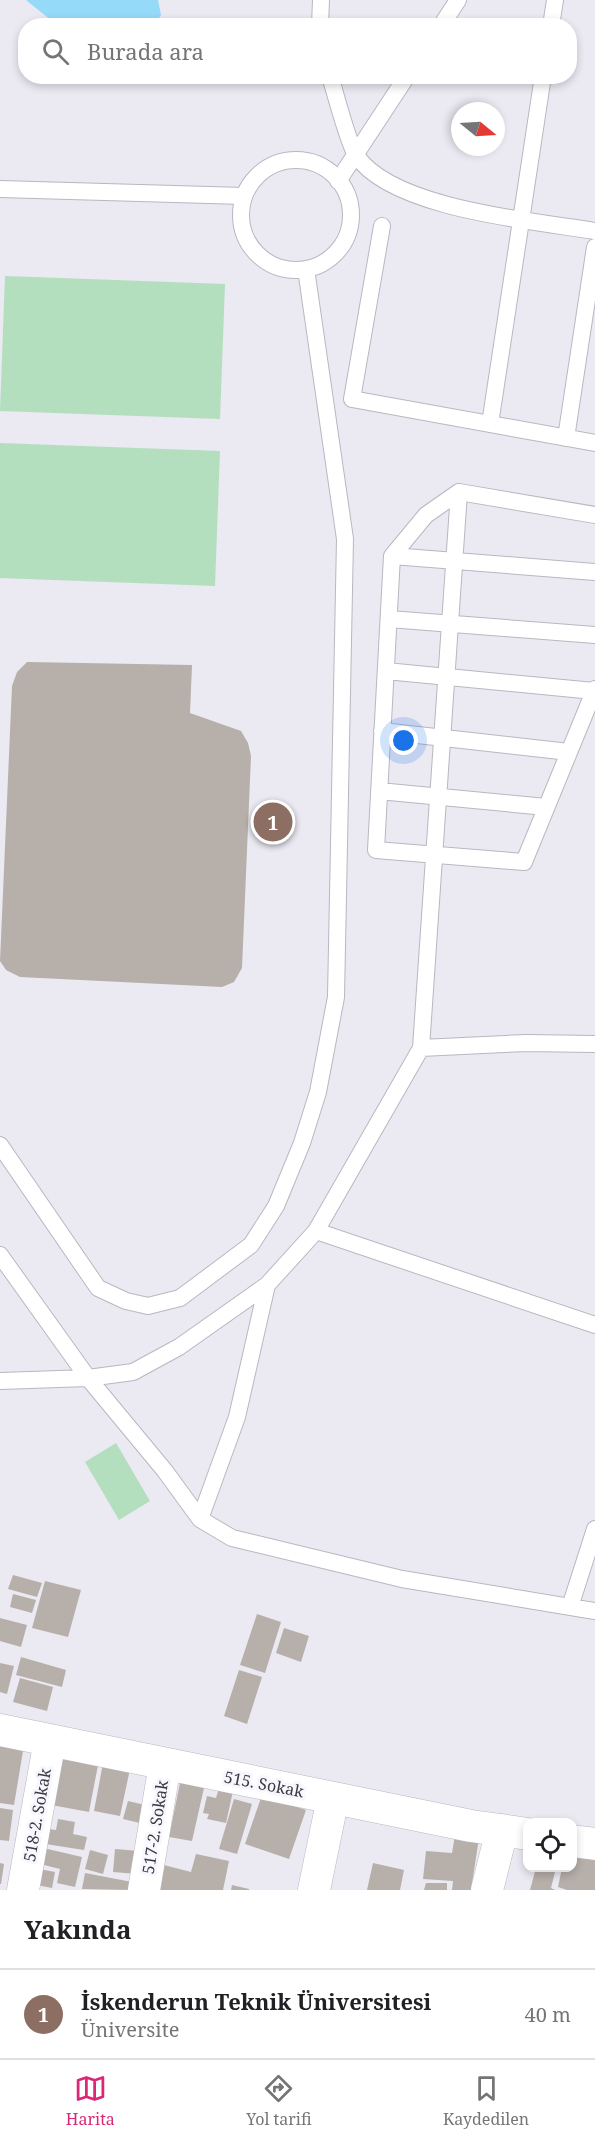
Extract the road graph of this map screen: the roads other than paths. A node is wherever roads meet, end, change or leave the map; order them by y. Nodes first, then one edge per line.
1 (321, 0) edge
2 (458, 0) edge
3 (555, 0) edge
4 (320, 18) edge
5 (446, 18) edge
6 (552, 18) edge
7 (333, 84) edge
8 (402, 84) edge
9 (542, 84) edge
10 (356, 154) junction
11 (338, 181) junction
12 (0, 189) edge
13 (244, 196) junction
14 (521, 219) junction
15 (382, 226) dead end
16 (595, 231) edge
17 (595, 247) edge
18 (306, 269) junction
19 (490, 424) junction
20 (566, 438) junction
21 (595, 443) edge
22 (459, 492) junction
23 (595, 515) edge
24 (392, 556) junction
25 (455, 561) junction
26 (595, 572) edge
27 (389, 619) junction
28 (450, 624) junction
29 (595, 635) edge
30 (386, 671) junction
31 (447, 677) junction
32 (595, 690) edge
33 (382, 731) junction
34 (442, 737) junction
35 (569, 752) junction
36 (379, 791) junction
37 (438, 796) junction
38 (546, 807) junction
39 (435, 855) junction
40 (595, 1044) edge
41 (421, 1048) junction
42 (0, 1145) edge
43 (316, 1231) junction
44 (0, 1254) edge
45 (267, 1286) junction
46 (595, 1325) edge
47 (88, 1378) junction
48 (0, 1381) edge
49 (200, 1519) junction
50 (595, 1529) edge
51 (570, 1607) junction
52 (595, 1611) edge
53 (0, 1730) edge
54 (50, 1740) junction
55 (165, 1764) junction
56 (333, 1798) junction
57 (515, 1832) edge
58 (577, 1841) edge
59 (595, 1844) edge
60 (23, 1890) edge
61 (144, 1890) edge
62 (314, 1890) edge
63 (487, 1890) edge

1 - 4 lane
2 - 5 lane
3 - 6 lane
7 - 10 lane
8 - 10 lane
9 - 14 lane
10 - 11 lane
10 - 14 lane
11 - 13 lane
11 - 18 lane
12 - 13 lane
13 - 18 lane
14 - 16 lane
14 - 19 lane
15 - 19 lane
17 - 20 lane
18 - 42 lane
19 - 20 lane
20 - 21 lane
22 - 23 lane
22 - 24 lane
22 - 25 lane
24 - 25 lane
24 - 27 lane
25 - 26 lane
25 - 28 lane
27 - 28 lane
27 - 30 lane
28 - 29 lane
28 - 31 lane
30 - 31 lane
30 - 33 lane
31 - 32 lane
31 - 34 lane
32 - 35 lane
33 - 34 lane
33 - 36 lane
34 - 35 lane
34 - 37 lane
35 - 38 lane
36 - 37 lane
36 - 39 lane
37 - 38 lane
37 - 39 lane
38 - 39 lane
39 - 41 lane
40 - 41 lane
41 - 43 lane
43 - 45 lane
43 - 46 lane
44 - 47 lane
45 - 47 lane
45 - 49 lane
47 - 48 lane
47 - 49 lane
49 - 51 lane
50 - 51 lane
51 - 52 lane
53 - 54 street, 515. Sokak
54 - 55 street, 515. Sokak
54 - 60 street, 518-2. Sokak
55 - 56 street, 515. Sokak
55 - 61 street, 517-2. Sokak
56 - 57 street, 515. Sokak
56 - 62 street
57 - 63 street
58 - 59 street

